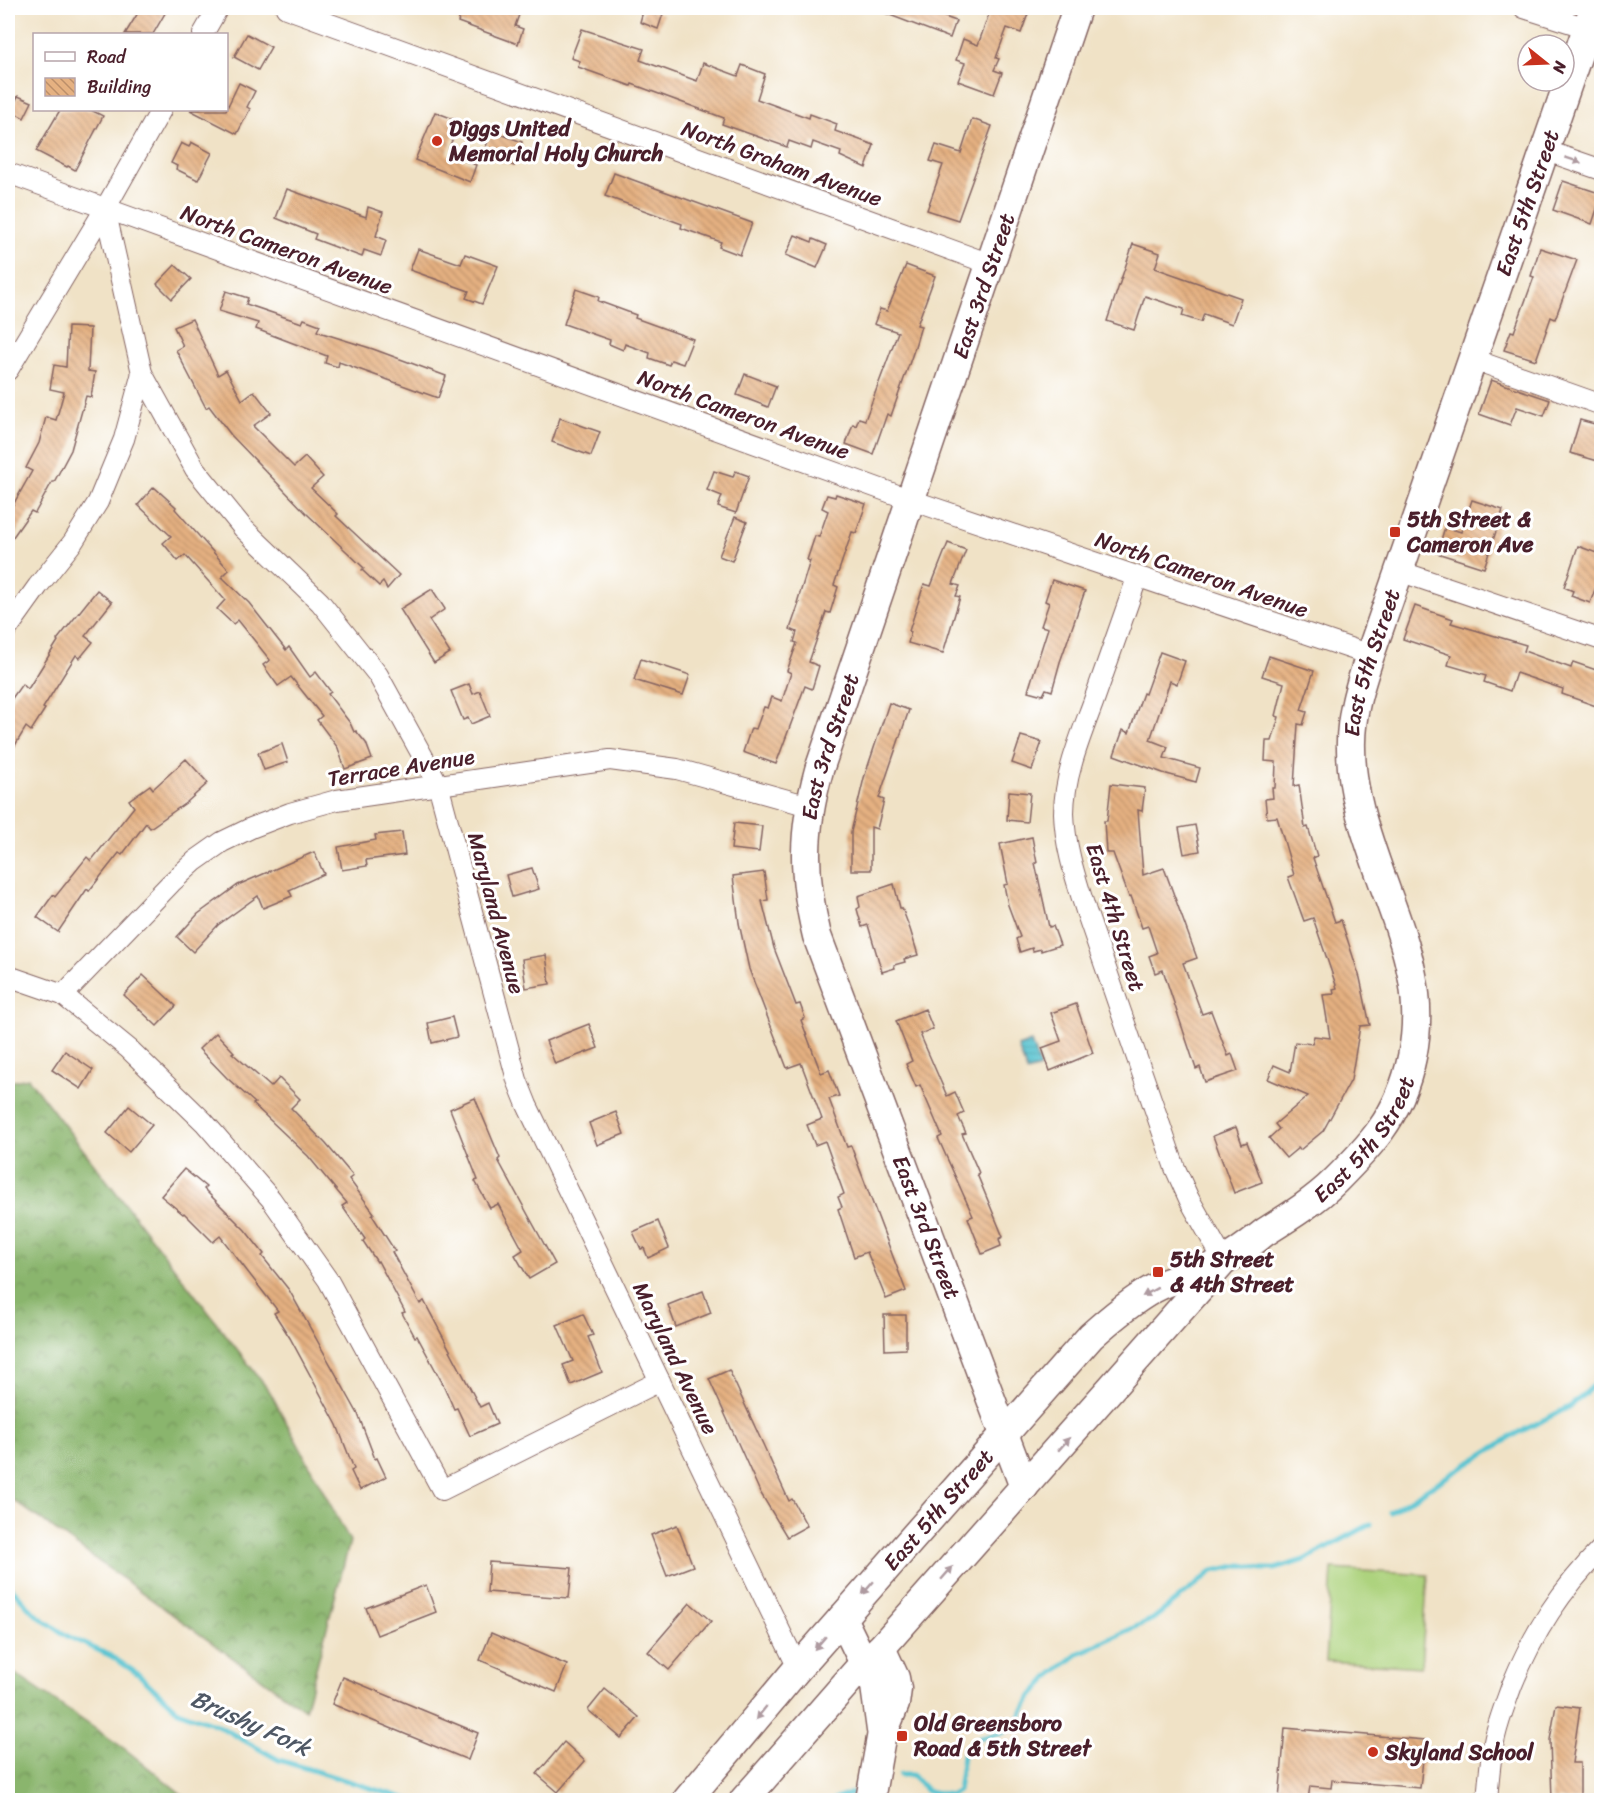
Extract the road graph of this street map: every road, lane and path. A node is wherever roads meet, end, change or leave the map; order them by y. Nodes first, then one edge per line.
1 (218, 8) edge
2 (286, 8) edge
3 (1077, 8) edge
4 (1524, 8) edge
5 (1590, 18) edge
6 (204, 33) edge
7 (160, 111) edge
8 (1544, 150) junction
9 (1602, 170) edge
10 (8, 173) edge
11 (105, 209) junction
12 (990, 264) junction
13 (1472, 359) junction
14 (8, 370) edge
15 (142, 373) junction
16 (1602, 405) edge
17 (910, 500) junction
18 (1399, 571) junction
19 (1137, 578) junction
20 (8, 628) edge
21 (1602, 640) edge
22 (1370, 655) junction
23 (438, 784) junction
24 (809, 806) junction
25 (8, 976) edge
26 (63, 996) junction
27 (1224, 1261) junction
28 (660, 1381) junction
29 (1004, 1433) junction
30 (1024, 1487) junction
31 (1602, 1548) edge
32 (842, 1618) junction
33 (873, 1656) junction
34 (798, 1668) junction
35 (687, 1800) edge
36 (744, 1800) edge
37 (870, 1800) edge
38 (1487, 1800) edge

1 - 6 street
2 - 12 street, North Graham Avenue
3 - 12 main road, East 3rd Street
4 - 5 street
5 - 8 main road, East 5th Street
7 - 11 street
8 -> 9 street
8 - 13 main road, East 5th Street
10 - 11 street, North Cameron Avenue
11 - 14 street
11 - 15 street, Maryland Avenue
11 - 17 street, North Cameron Avenue
12 - 17 main road, East 3rd Street
13 - 16 street
13 - 18 main road, East 5th Street
15 - 20 street
15 - 23 street, Maryland Avenue
17 - 19 street, North Cameron Avenue
17 - 24 main road, East 3rd Street
18 - 21 street
18 - 22 main road, East 5th Street
19 - 22 street, North Cameron Avenue
19 - 27 street, East 4th Street
22 - 27 main road, East 5th Street
23 - 24 street, Terrace Avenue
23 - 26 street, Terrace Avenue
23 - 28 street, Maryland Avenue
24 - 29 main road, East 3rd Street
25 - 26 street
26 - 28 street
27 -> 29 main road, East 5th Street
30 -> 27 main road, East 5th Street
28 - 34 street, Maryland Avenue
29 - 30 main road, East 3rd Street
29 -> 32 main road, East 5th Street
33 -> 30 main road, East 5th Street
31 - 38 street
32 - 33 main road
32 -> 34 main road, East 5th Street
33 - 36 main road, East 5th Street
33 - 37 main road
34 -> 35 main road, East 5th Street

